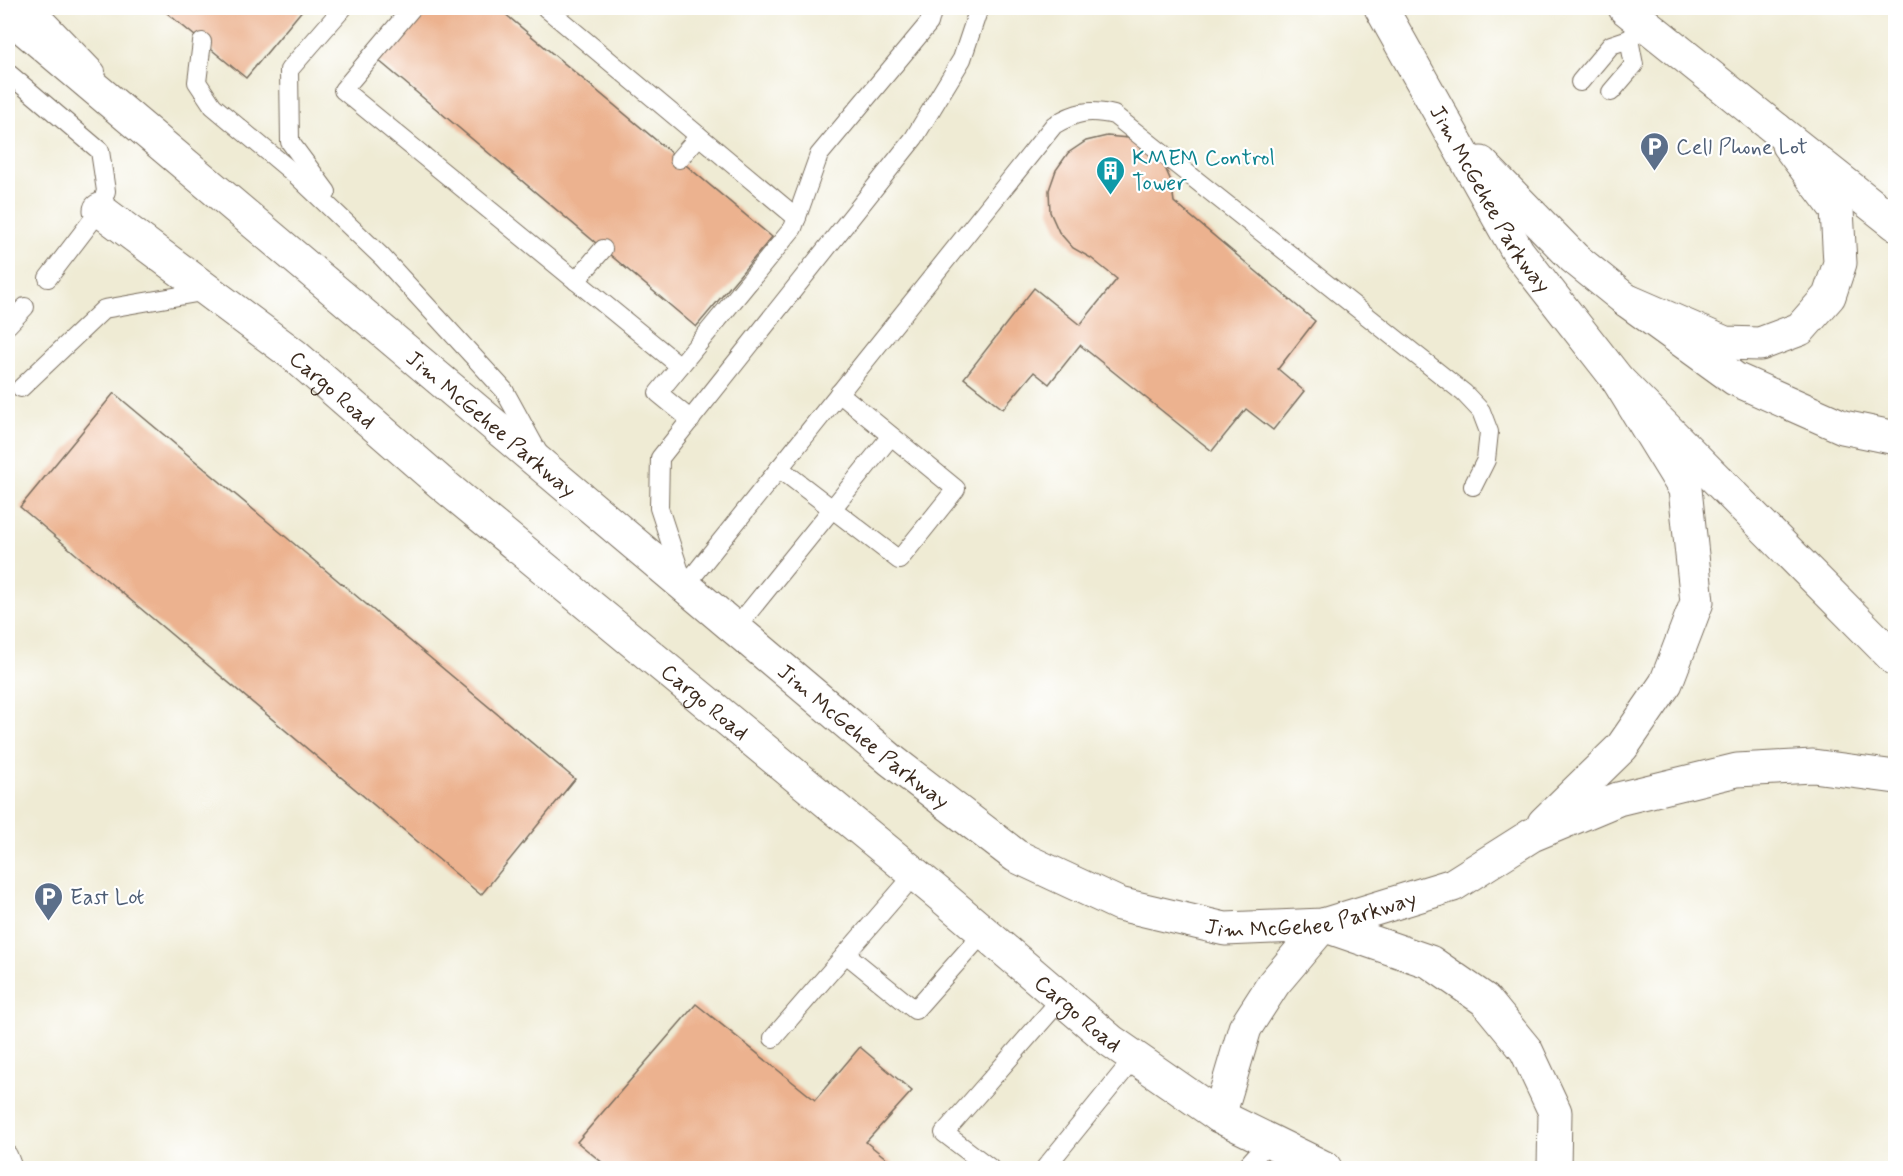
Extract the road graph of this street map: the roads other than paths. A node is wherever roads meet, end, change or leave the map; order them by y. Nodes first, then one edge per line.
1 (35, 8) edge
2 (343, 8) edge
3 (412, 8) edge
4 (546, 8) edge
5 (933, 8) edge
6 (979, 8) edge
7 (1381, 8) edge
8 (8, 15) edge
9 (1634, 24) edge
10 (202, 42) dead end
11 (8, 73) edge
12 (1580, 82) dead end
13 (1611, 92) dead end
14 (1776, 129) junction
15 (1451, 133) junction
16 (699, 136) junction
17 (679, 159) dead end
18 (194, 173) junction
19 (100, 210) junction
20 (797, 218) junction
21 (1896, 224) edge
22 (357, 233) junction
23 (603, 249) dead end
24 (48, 278) dead end
25 (576, 281) junction
26 (208, 291) junction
27 (1626, 300) junction
28 (25, 306) dead end
29 (8, 324) edge
30 (680, 366) junction
31 (1618, 380) junction
32 (21, 388) dead end
33 (839, 393) junction
34 (691, 420) junction
35 (891, 436) junction
36 (1896, 438) edge
37 (779, 468) junction
38 (548, 470) junction
39 (1473, 486) dead end
40 (833, 509) junction
41 (685, 586) junction
42 (735, 629) junction
43 (1896, 660) edge
44 (1896, 777) edge
45 (1532, 835) junction
46 (915, 874) junction
47 (1323, 925) junction
48 (984, 932) junction
49 (846, 954) junction
50 (1062, 998) junction
51 (772, 1038) dead end
52 (1135, 1057) junction
53 (1219, 1116) junction
54 (1269, 1141) junction
55 (8, 1155) edge
56 (13, 1168) edge
57 (990, 1168) edge
58 (1045, 1168) edge
59 (1245, 1168) edge
60 (1325, 1168) edge
61 (1554, 1168) edge

1 - 18 lane
2 - 22 lane
3 - 25 lane
4 - 16 lane
5 - 20 lane
6 - 34 lane
7 - 15 main road, Jim McGehee Parkway
8 - 18 main road, Jim McGehee Parkway
9 - 12 lane
9 - 13 lane
9 - 14 main road
10 - 22 lane
11 - 19 lane
14 - 21 main road
14 - 27 main road
15 - 27 main road
15 - 31 main road, Jim McGehee Parkway
16 - 17 lane
16 - 20 lane
18 - 38 main road, Jim McGehee Parkway
19 - 24 lane
19 - 26 main road, Cargo Road
20 - 30 lane
22 - 38 lane
23 - 25 lane
25 - 30 lane
26 - 32 lane
26 - 46 main road, Cargo Road
27 - 36 main road
28 - 29 lane
30 - 34 lane
31 - 43 main road
31 - 45 main road
33 - 35 lane
33 - 37 lane
33 - 39 lane
34 - 41 lane
35 - 40 lane
35 - 40 lane
37 - 40 lane
37 - 41 lane
38 - 41 main road, Jim McGehee Parkway
40 - 42 lane
41 - 42 main road, Jim McGehee Parkway
42 - 47 main road, Jim McGehee Parkway
44 - 45 main road, Jim McGehee Parkway
45 - 47 main road, Jim McGehee Parkway
46 - 48 main road, Cargo Road
46 - 49 lane
47 - 53 main road
47 - 61 main road
48 - 49 lane
48 - 50 main road, Cargo Road
49 - 51 lane
50 - 52 main road, Cargo Road
50 - 57 lane
52 - 53 main road, Cargo Road
52 - 58 lane
53 - 54 main road, Cargo Road
54 - 59 lane
54 - 60 main road, Cargo Road
55 - 56 lane

